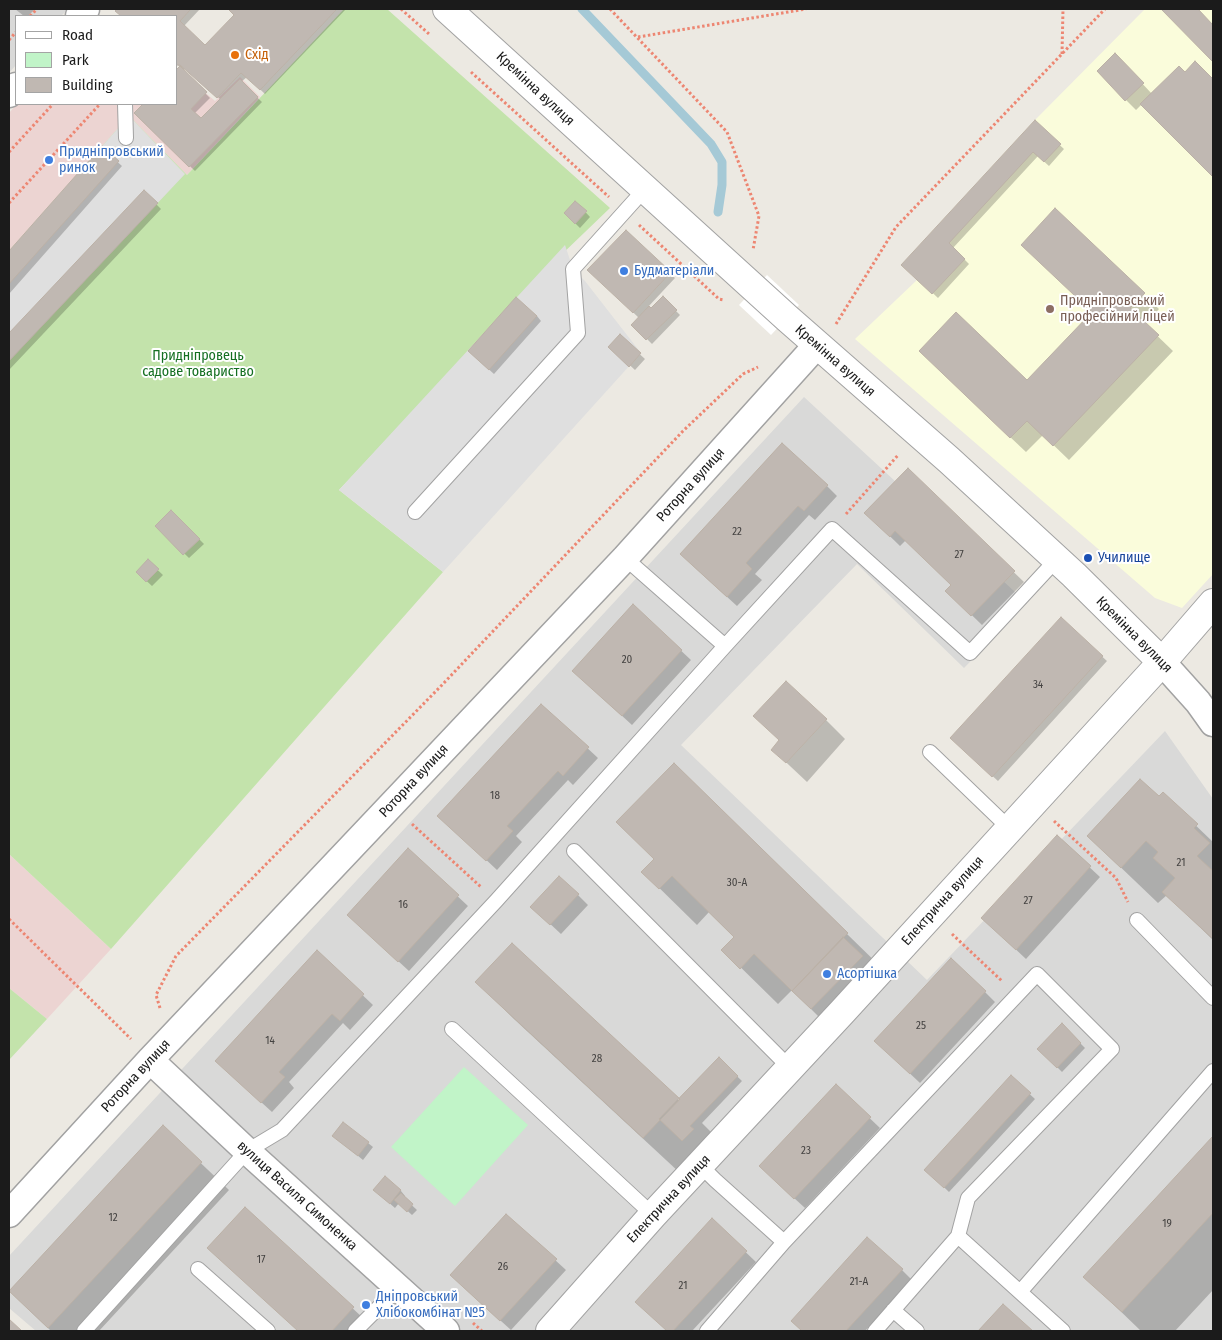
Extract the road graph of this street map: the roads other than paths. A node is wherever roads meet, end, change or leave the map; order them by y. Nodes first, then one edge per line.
1 (447, 9) edge
2 (126, 105) edge
3 (126, 138) dead end
4 (644, 190) junction
5 (809, 355) junction
6 (415, 512) dead end
7 (625, 558) junction
8 (1057, 559) junction
9 (1213, 603) edge
10 (725, 646) junction
11 (1162, 662) junction
12 (1213, 723) edge
13 (930, 752) dead end
14 (1010, 828) junction
15 (574, 851) dead end
16 (1137, 920) road end
17 (1213, 998) edge
18 (452, 1029) dead end
19 (150, 1060) junction
20 (790, 1068) junction
21 (1213, 1071) edge
22 (247, 1151) junction
23 (700, 1165) junction
24 (9, 1214) edge
25 (653, 1215) junction
26 (958, 1236) junction
27 (784, 1242) junction
28 (198, 1269) dead end
29 (398, 1288) junction
30 (1020, 1292) junction
31 (894, 1310) junction
32 (84, 1331) edge
33 (268, 1331) edge
34 (355, 1331) edge
35 (446, 1331) edge
36 (550, 1331) edge
37 (707, 1331) edge
38 (875, 1331) edge
39 (917, 1331) edge
40 (1063, 1331) edge

1 - 4 street, Кремінна вулиця
2 - 3 lane
4 - 5 street, Кремінна вулиця
4 - 6 lane
5 - 7 street, Роторна вулиця
5 - 8 street, Кремінна вулиця
7 - 10 lane
7 - 19 street, Роторна вулиця
8 - 10 lane
8 - 11 street, Кремінна вулиця
9 - 11 street, Електрична вулиця
10 - 22 lane
11 - 12 street, Кремінна вулиця
11 - 14 street, Електрична вулиця
13 - 14 lane
14 - 20 street, Електрична вулиця
15 - 20 lane
16 - 17 lane
18 - 25 lane
19 - 22 street, вулиця Василя Симоненка
19 - 24 street, Роторна вулиця
20 - 23 street, Електрична вулиця
21 - 30 lane
22 - 29 street, вулиця Василя Симоненка
22 - 32 lane
23 - 25 street, Електрична вулиця
23 - 27 lane
25 - 36 street, Електрична вулиця
26 - 27 lane
26 - 30 lane
26 - 31 lane
27 - 37 lane
28 - 33 lane
29 - 34 lane
29 - 35 street, вулиця Василя Симоненка
30 - 40 lane
31 - 38 lane
31 - 39 lane

